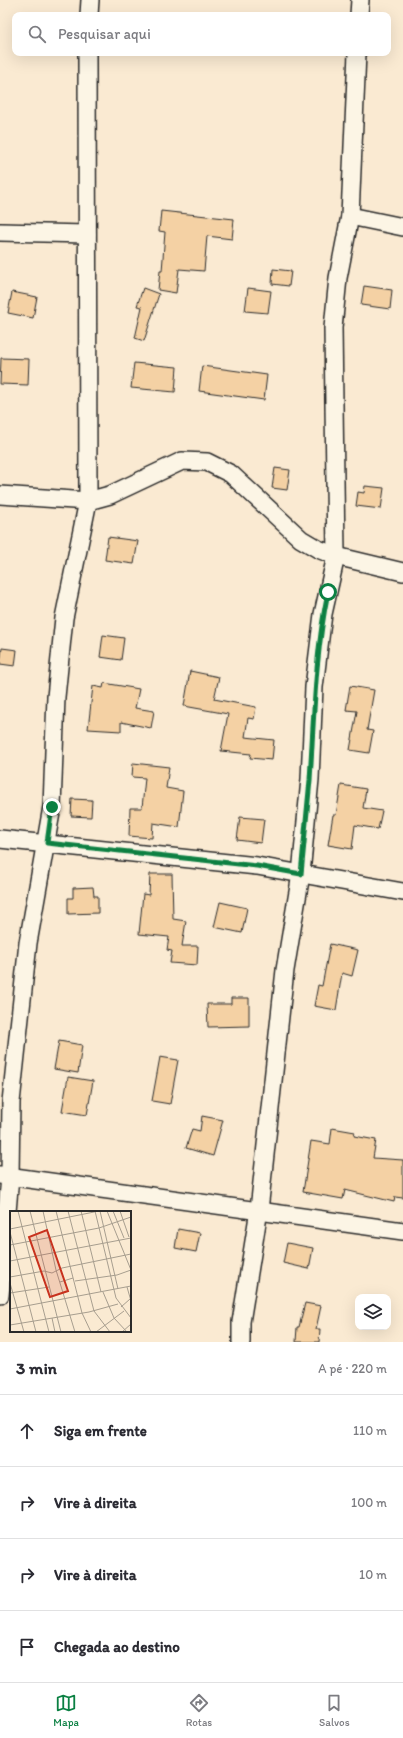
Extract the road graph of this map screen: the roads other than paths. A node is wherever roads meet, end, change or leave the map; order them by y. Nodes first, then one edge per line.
1 (90, 0) edge
2 (360, 0) edge
3 (89, 12) edge
4 (359, 12) edge
5 (87, 56) edge
6 (357, 56) edge
7 (350, 216) junction
8 (403, 227) edge
9 (0, 232) edge
10 (87, 234) junction
11 (0, 494) edge
12 (88, 501) junction
13 (336, 556) junction
14 (403, 572) edge
15 (0, 839) edge
16 (47, 843) junction
17 (301, 874) junction
18 (403, 892) edge
19 (5, 1175) edge
20 (258, 1210) junction
21 (403, 1231) edge
22 (0, 1295) edge
23 (241, 1342) edge

1 - 3 street
2 - 4 street
5 - 10 street
6 - 7 street
7 - 8 street
7 - 13 street
9 - 10 street
10 - 12 street
11 - 12 street
12 - 13 street
12 - 16 street
13 - 14 street
13 - 17 street
15 - 16 street
16 - 17 street
16 - 19 street
17 - 18 street
17 - 20 street
19 - 20 street
19 - 22 street
20 - 21 street
20 - 23 street

